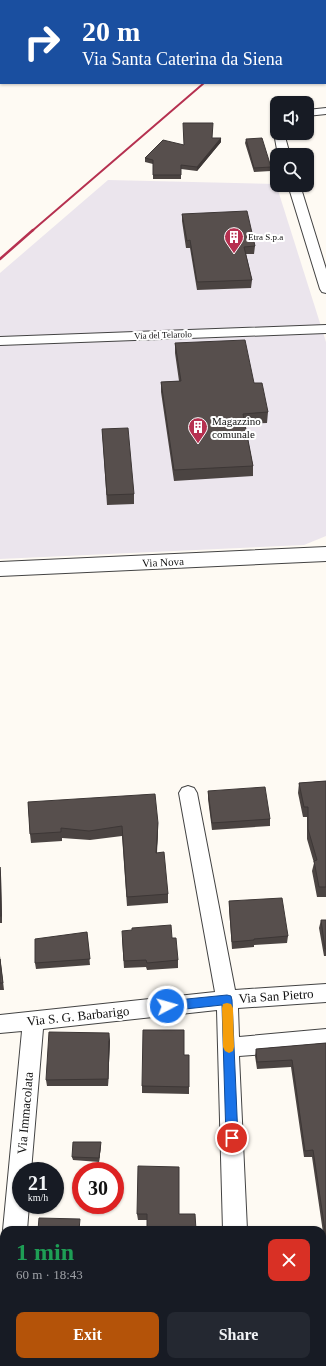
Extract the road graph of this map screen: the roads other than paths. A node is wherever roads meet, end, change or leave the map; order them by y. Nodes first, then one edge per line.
1 (326, 111) edge
2 (314, 113) edge
3 (296, 192) edge
4 (326, 289) edge
5 (326, 329) edge
6 (0, 341) edge
7 (325, 553) edge
8 (0, 569) edge
9 (188, 793) dead end
10 (326, 993) edge
11 (227, 1000) junction
12 (33, 1020) junction
13 (0, 1024) edge
14 (326, 1038) edge
15 (229, 1047) junction
16 (15, 1226) edge
17 (235, 1226) edge

1 - 2 street
3 - 4 street
5 - 6 street, Via del Telarolo
7 - 8 street, Via Nova
9 - 11 street
10 - 11 street, Via San Pietro
11 - 12 street, Via S. G. Barbarigo
11 - 15 street
12 - 13 street, Via S. G. Barbarigo
12 - 16 street, Via Immacolata
14 - 15 street
15 - 17 street

